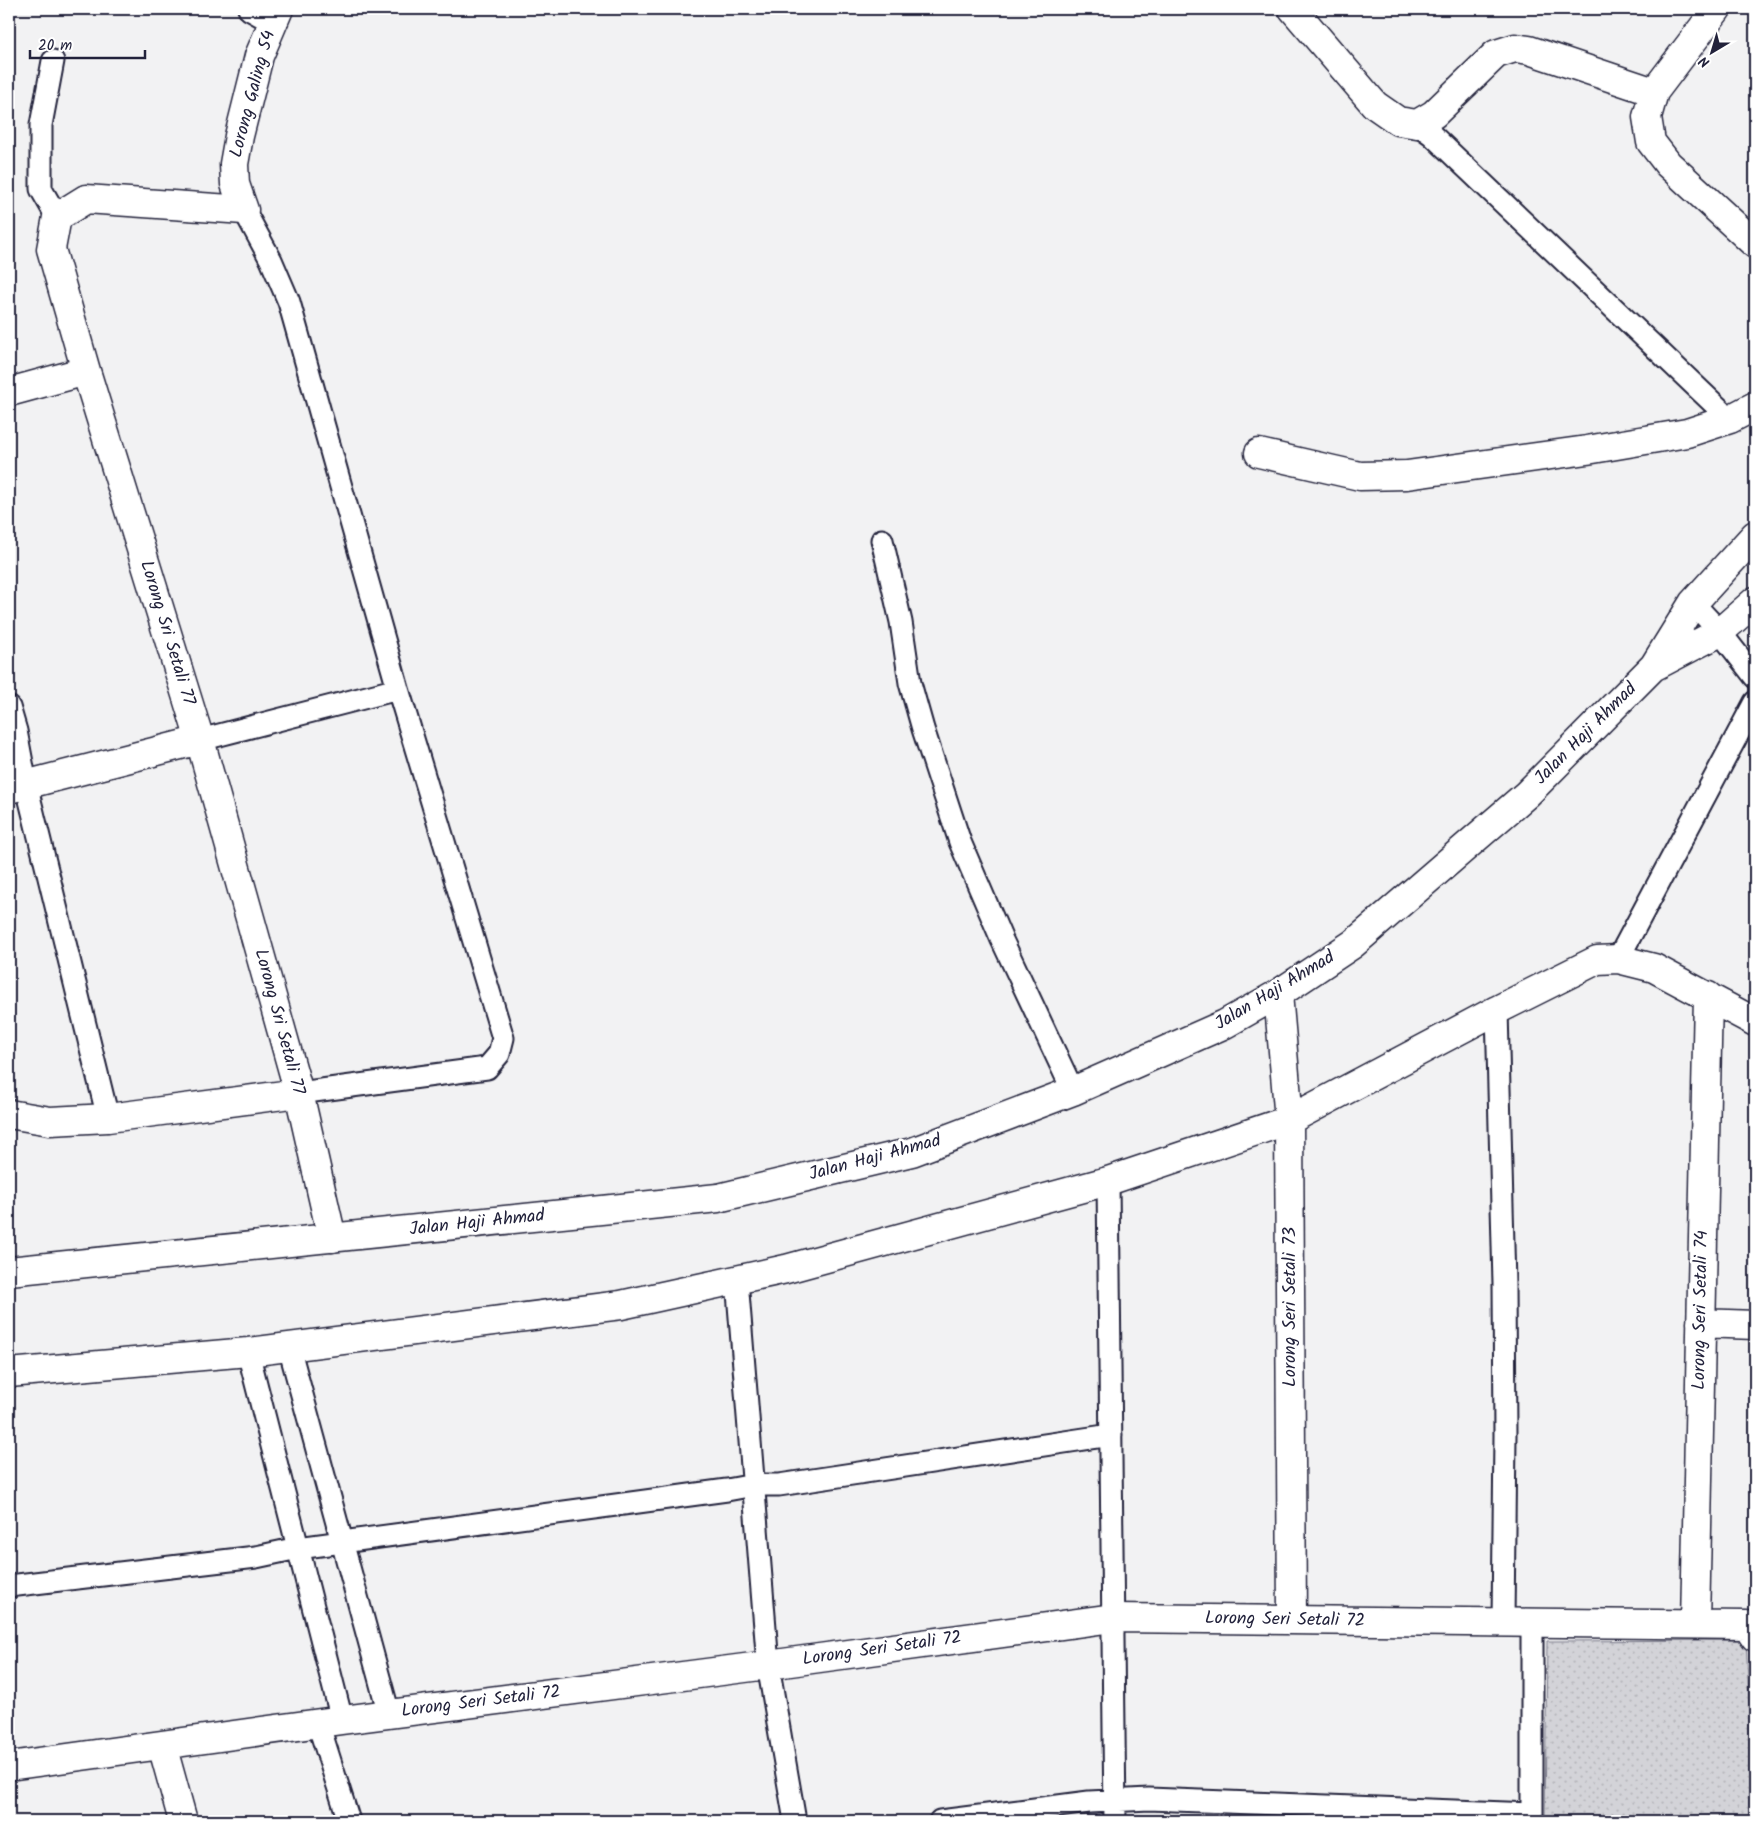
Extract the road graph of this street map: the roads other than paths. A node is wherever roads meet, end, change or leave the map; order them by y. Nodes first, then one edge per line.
1 (249, 9) edge
2 (1294, 9) edge
3 (1717, 9) edge
4 (275, 16) edge
5 (53, 62) dead end
6 (1654, 92) junction
7 (1416, 124) junction
8 (244, 210) junction
9 (56, 217) junction
10 (1755, 244) edge
11 (86, 371) junction
12 (9, 392) edge
13 (1755, 406) edge
14 (1730, 419) junction
15 (1259, 453) dead end
16 (1755, 535) edge
17 (882, 540) dead end
18 (1755, 601) edge
19 (1693, 602) junction
20 (1720, 632) junction
21 (1654, 666) junction
22 (1755, 677) edge
23 (398, 689) junction
24 (1755, 702) edge
25 (9, 707) edge
26 (200, 740) junction
27 (17, 786) edge
28 (1618, 959) junction
29 (1278, 994) junction
30 (1708, 996) junction
31 (1497, 1010) junction
32 (1755, 1022) edge
33 (1073, 1091) junction
34 (299, 1093) junction
35 (9, 1114) edge
36 (108, 1118) junction
37 (1289, 1120) junction
38 (1108, 1180) junction
39 (332, 1238) junction
40 (9, 1271) edge
41 (737, 1280) junction
42 (1701, 1323) junction
43 (1755, 1325) edge
44 (289, 1347) junction
45 (248, 1352) junction
46 (9, 1374) edge
47 (1111, 1435) junction
48 (754, 1485) junction
49 (343, 1542) junction
50 (298, 1548) junction
51 (9, 1586) edge
52 (1113, 1618) junction
53 (1292, 1620) junction
54 (1503, 1622) junction
55 (1532, 1622) junction
56 (1694, 1624) junction
57 (1755, 1637) edge
58 (768, 1665) junction
59 (389, 1714) junction
60 (330, 1721) junction
61 (162, 1745) junction
62 (9, 1766) edge
63 (1115, 1800) junction
64 (1532, 1818) edge
65 (183, 1821) edge
66 (350, 1821) edge
67 (795, 1821) edge
68 (940, 1821) edge
69 (1115, 1821) edge

1 - 4 lane
2 - 7 street
3 - 6 street
4 - 8 street, Lorong Galing 54
5 - 9 lane
6 - 7 street
6 - 10 street
7 - 14 lane
8 - 9 street
8 - 23 lane
9 - 11 street, Lorong Sri Setali 77
11 - 12 street
11 - 26 street, Lorong Sri Setali 77
13 - 14 street
14 - 15 street
16 - 19 street, Jalan Haji Ahmad
17 - 33 lane
18 - 20 street, Jalan Haji Ahmad
19 - 20 lane
19 - 21 street, Jalan Haji Ahmad
20 - 21 street, Jalan Haji Ahmad
20 - 22 lane
21 - 29 street, Jalan Haji Ahmad
23 - 26 lane
23 - 34 lane
24 - 28 lane
25 - 27 lane
26 - 27 street
26 - 34 street, Lorong Sri Setali 77
27 - 36 lane
28 - 30 street
28 - 31 street
29 - 33 street, Jalan Haji Ahmad
29 - 37 street, Lorong Seri Setali 73
30 - 32 street
30 - 42 street, Lorong Seri Setali 74
31 - 37 street
31 - 54 lane
33 - 39 street, Jalan Haji Ahmad
34 - 36 street
34 - 39 street, Lorong Sri Setali 77
35 - 36 street
37 - 38 street
37 - 53 street, Lorong Seri Setali 73
38 - 41 street
38 - 47 lane
39 - 40 street, Jalan Haji Ahmad
41 - 44 street
41 - 48 lane
42 - 43 street
42 - 56 street, Lorong Seri Setali 74
44 - 45 street
44 - 49 lane
45 - 46 street
45 - 50 lane
47 - 48 lane
47 - 52 lane
48 - 49 lane
48 - 58 lane
49 - 50 lane
49 - 59 lane
50 - 51 lane
50 - 60 lane
52 - 53 street, Lorong Seri Setali 72
52 - 58 street, Lorong Seri Setali 72
52 - 63 lane
53 - 54 street, Lorong Seri Setali 72
54 - 55 street, Lorong Seri Setali 72
55 - 56 street, Lorong Seri Setali 72
55 - 64 lane
56 - 57 street, Lorong Seri Setali 72
58 - 59 street, Lorong Seri Setali 72
58 - 67 lane
59 - 60 street, Lorong Seri Setali 72
60 - 61 street, Lorong Seri Setali 72
60 - 66 lane
61 - 62 street, Lorong Seri Setali 72
61 - 65 street
63 - 64 lane
63 - 68 lane
63 - 69 lane

